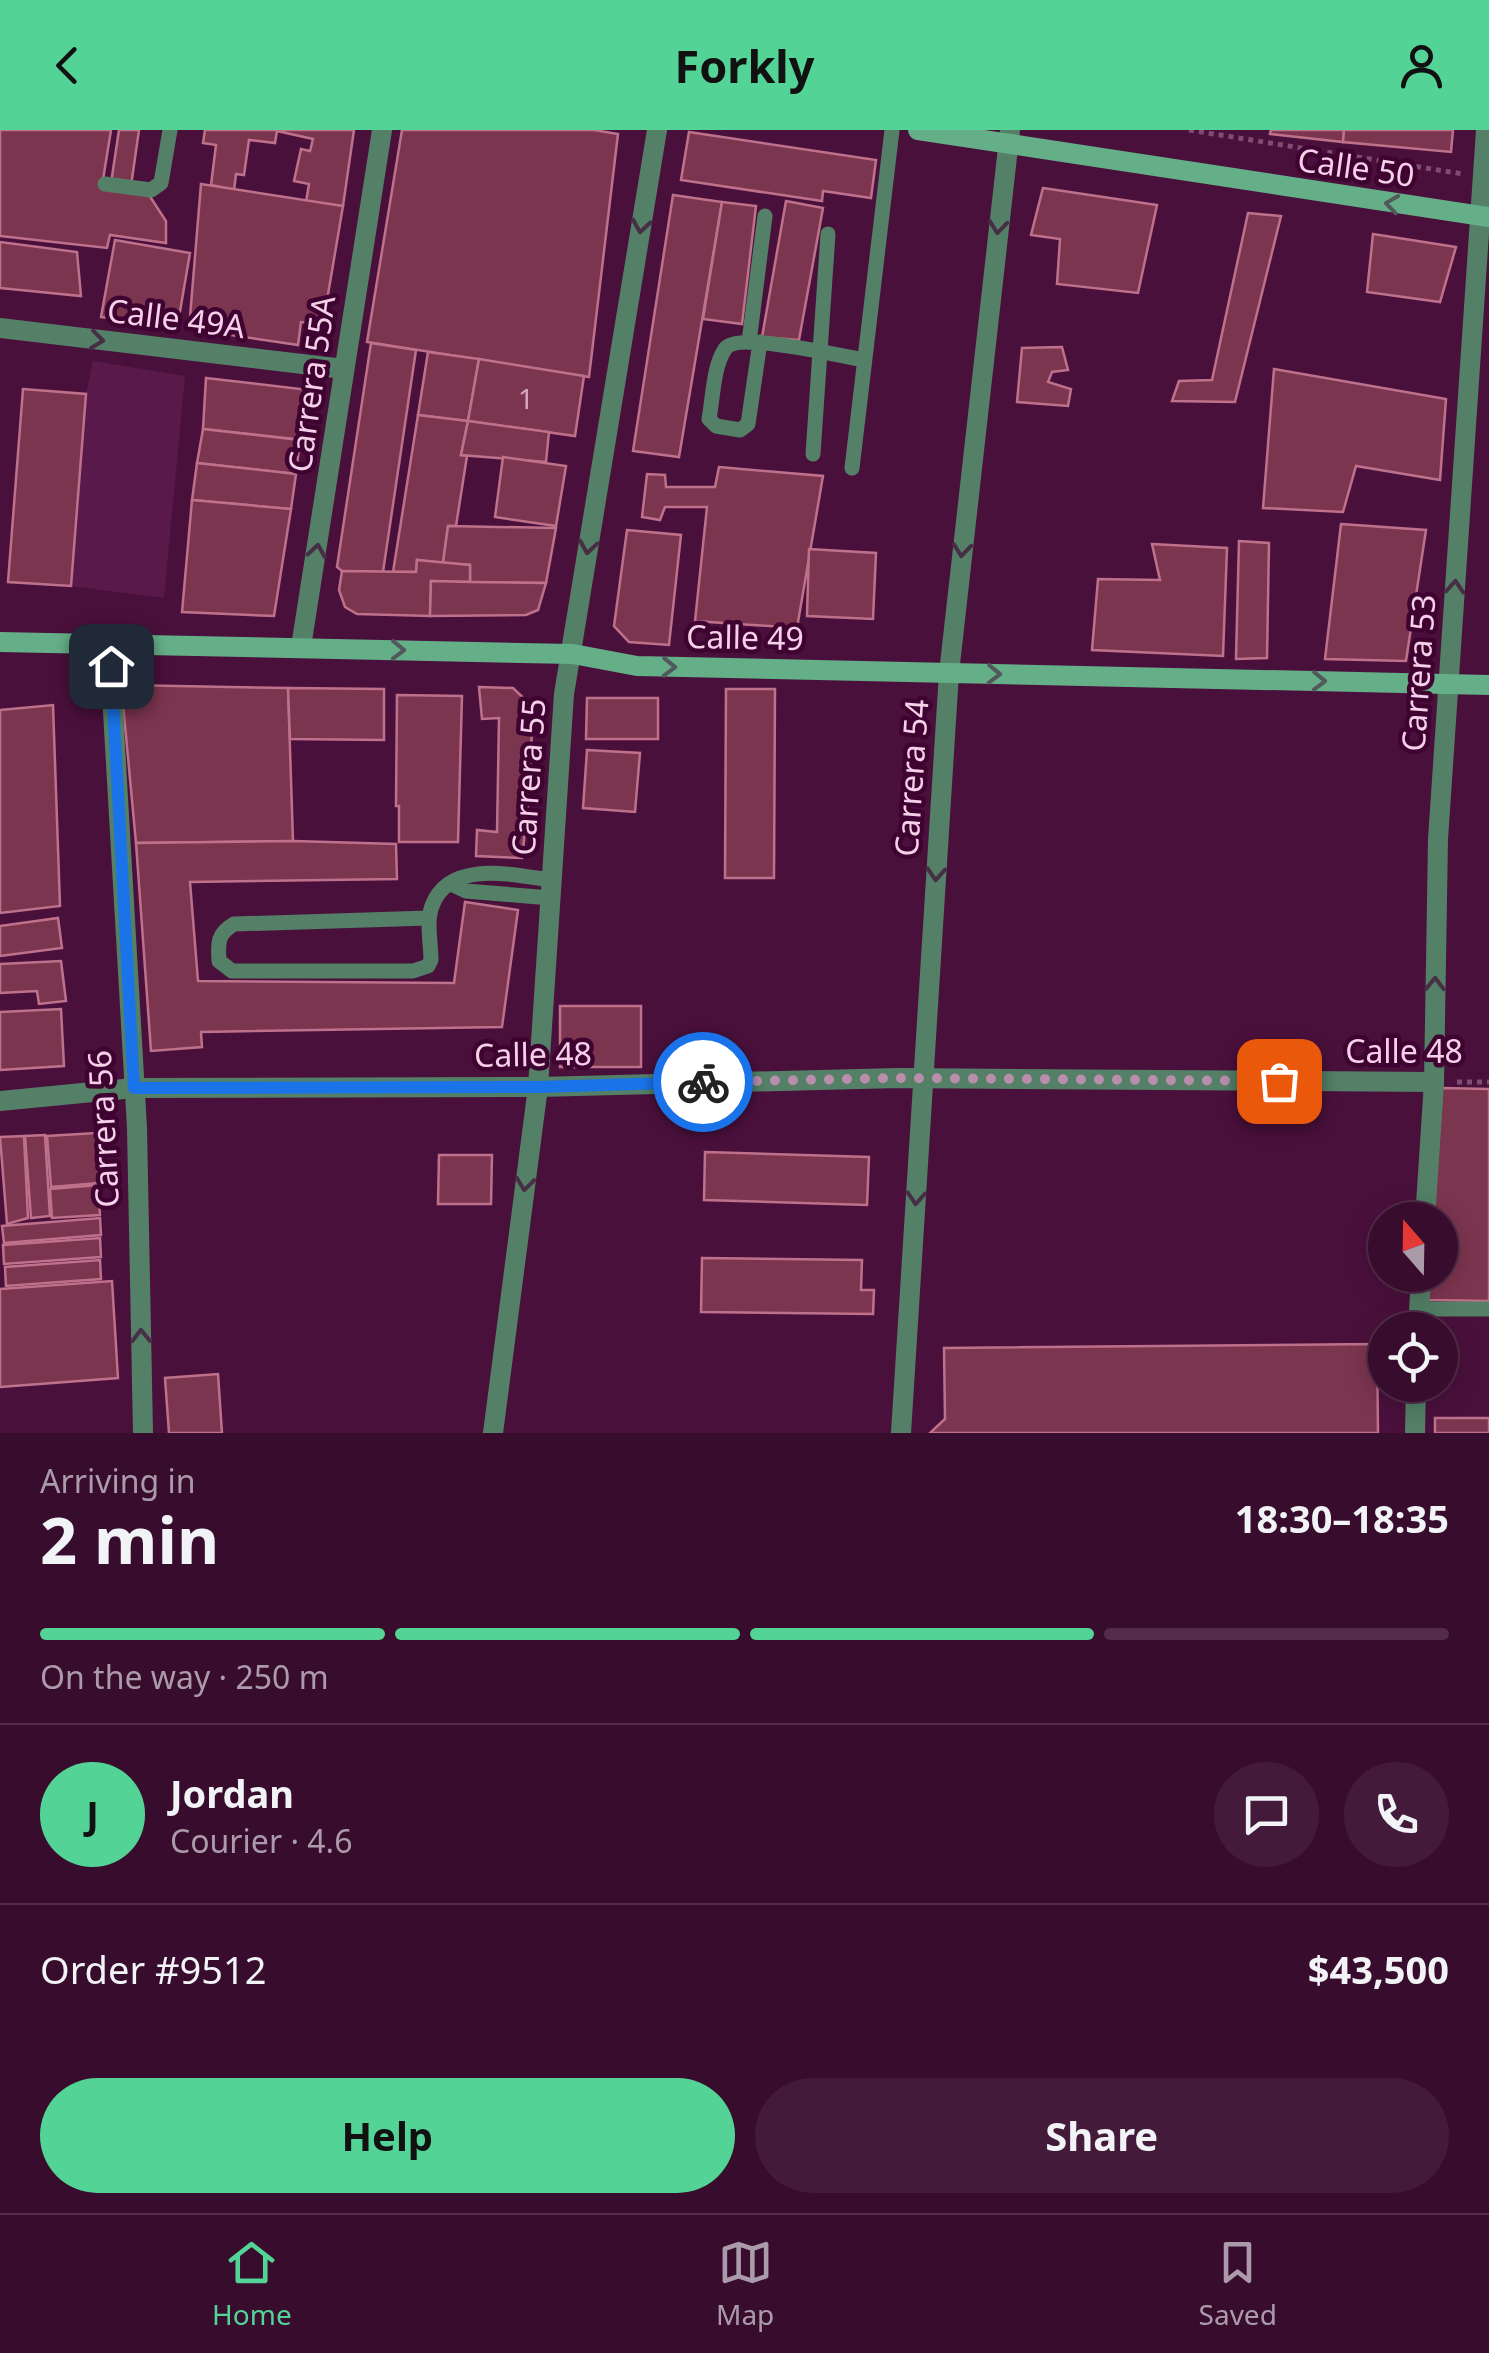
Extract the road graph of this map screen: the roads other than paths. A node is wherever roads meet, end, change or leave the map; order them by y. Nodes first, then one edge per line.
1 (170, 130) edge
2 (382, 130) edge
3 (657, 130) edge
4 (892, 130) edge
5 (918, 130) edge
6 (1486, 130) edge
7 (1010, 137) edge
8 (105, 184) dead end
9 (764, 216) dead end
10 (1485, 217) edge
11 (828, 234) dead end
12 (0, 328) edge
13 (755, 342) junction
14 (820, 352) junction
15 (864, 360) junction
16 (344, 369) junction
17 (813, 454) dead end
18 (852, 468) dead end
19 (0, 642) edge
20 (109, 642) junction
21 (301, 648) junction
22 (572, 654) junction
23 (949, 672) junction
24 (1448, 684) junction
25 (1489, 684) edge
26 (551, 889) junction
27 (429, 918) junction
28 (923, 1079) junction
29 (1434, 1082) junction
30 (538, 1087) junction
31 (134, 1088) junction
32 (0, 1101) edge
33 (1426, 1202) edge
34 (1489, 1310) edge
35 (1458, 1314) edge
36 (1416, 1402) edge
37 (143, 1433) edge
38 (493, 1433) edge
39 (900, 1433) edge
40 (1415, 1433) edge

1 - 8 lane
2 - 16 street, Carrera 55A
3 -> 22 street, Carrera 55
4 - 15 lane
5 - 7 main road, Calle 50
6 - 10 street, Carrera 53
10 -> 7 main road, Calle 50
7 -> 23 street, Carrera 54
9 - 13 lane
24 -> 10 street, Carrera 53
11 - 14 lane
12 -> 16 street, Calle 49A
13 - 13 lane
13 - 14 lane
14 - 15 lane
14 - 17 lane
15 - 18 lane
21 -> 16 street, Carrera 55A
19 - 20 main road, Calle 49
20 - 21 main road, Calle 49
20 - 31 street, Carrera 56
21 -> 22 main road, Calle 49
22 -> 23 main road, Calle 49
22 - 26 street, Carrera 55
23 -> 24 main road, Calle 49
23 -> 28 street, Carrera 54
24 - 25 main road, Calle 49
29 -> 24 street, Carrera 53
26 - 27 lane
26 - 30 street, Carrera 55
27 - 27 lane
28 - 29 street, Calle 48
28 - 30 street, Calle 48
28 -> 39 street, Carrera 54
29 - 33 street, Carrera 53
30 - 31 street, Calle 48
30 -> 38 street, Carrera 55
31 - 32 street, Calle 48
37 -> 31 street, Carrera 56
34 - 35 lane
36 - 40 street

